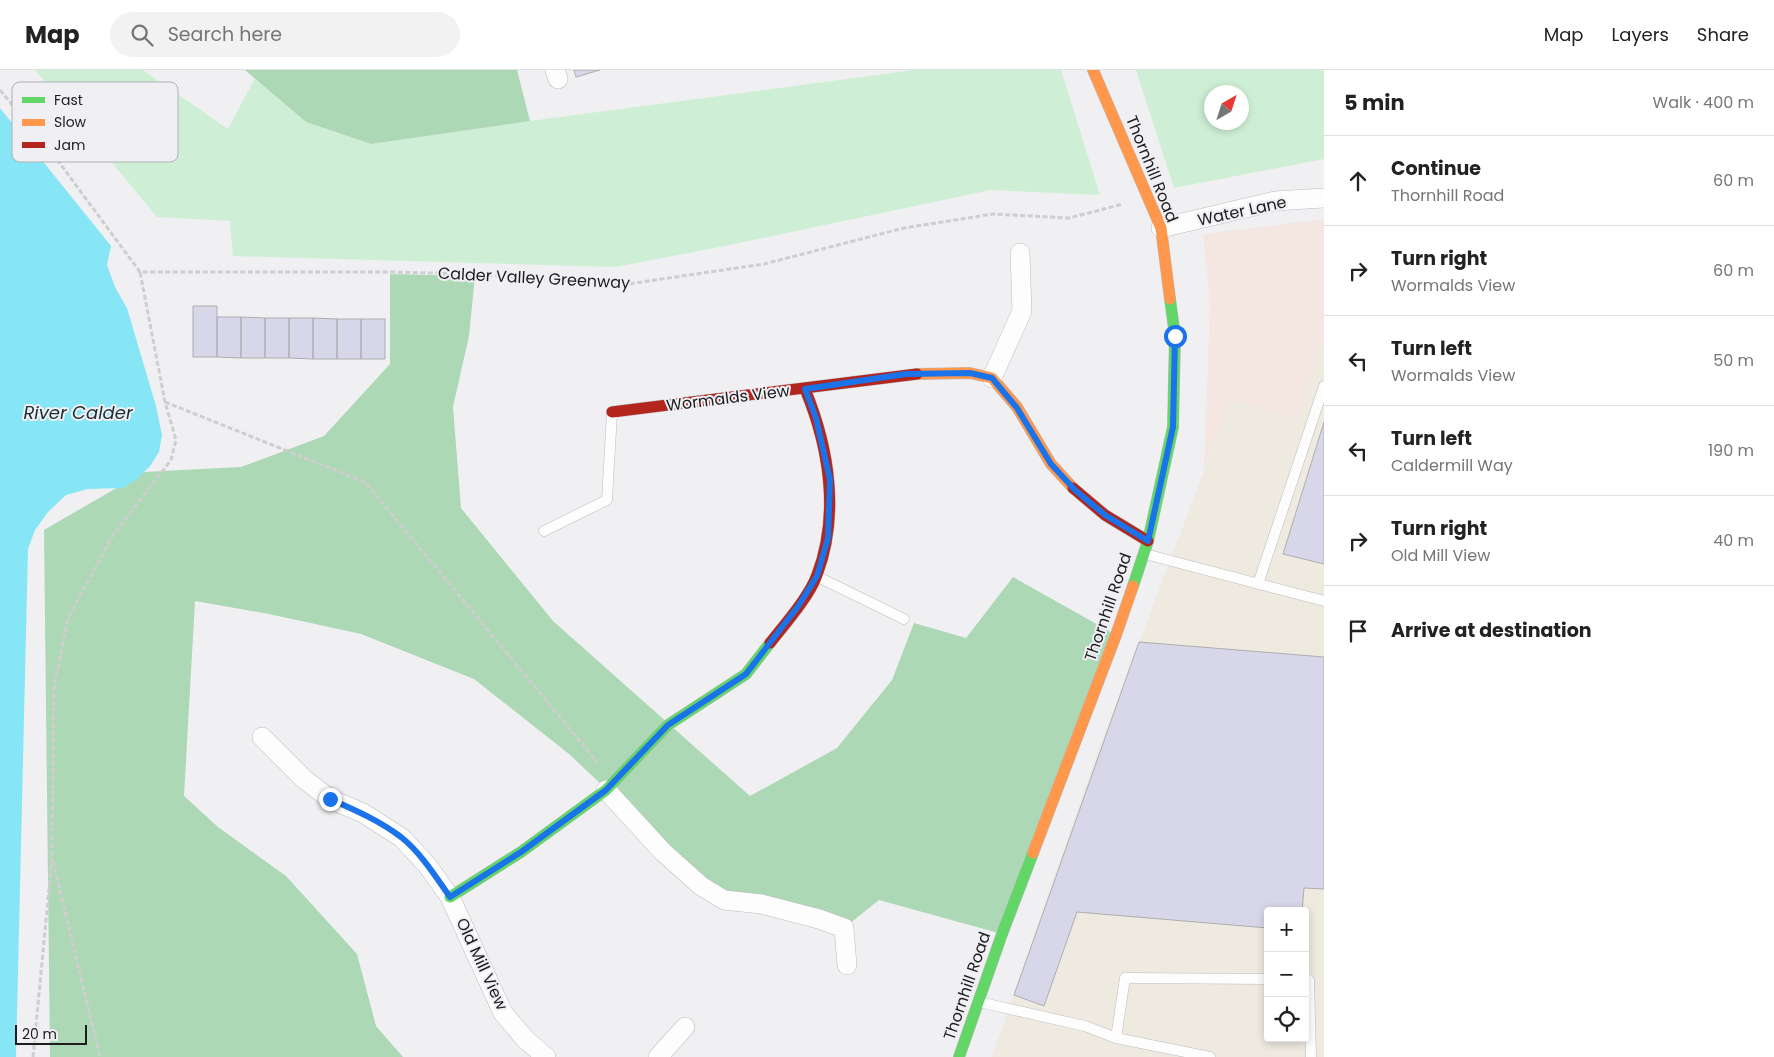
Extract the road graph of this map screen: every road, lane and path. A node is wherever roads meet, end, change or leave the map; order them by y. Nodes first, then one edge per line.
1 (1093, 70) edge
2 (0, 90) edge
3 (12, 104) edge
4 (59, 162) edge
5 (1148, 198) junction
6 (1324, 198) edge
7 (1160, 228) junction
8 (1020, 253) dead end
9 (140, 272) junction
10 (992, 378) junction
11 (1324, 386) edge
12 (805, 389) junction
13 (166, 402) junction
14 (612, 412) joint
15 (544, 531) dead end
16 (1148, 541) junction
17 (1144, 554) junction
18 (817, 576) junction
19 (1258, 584) junction
20 (1324, 601) edge
21 (904, 619) dead end
22 (262, 737) dead end
23 (609, 785) junction
24 (52, 857) junction
25 (450, 897) junction
26 (847, 965) dead end
27 (1264, 979) edge
28 (1309, 980) edge
29 (978, 1002) junction
30 (685, 1027) dead end
31 (1116, 1038) junction
32 (33, 1057) edge
33 (100, 1057) edge
34 (546, 1057) edge
35 (658, 1057) edge
36 (959, 1057) edge
37 (1210, 1057) edge
38 (1311, 1057) edge

1 - 5 street, Thornhill Road
2 - 3 path
4 - 9 path
5 - 7 street, Thornhill Road
5 - 9 path, Calder Valley Greenway
6 - 7 street, Water Lane
7 - 16 street, Thornhill Road
8 - 10 street
9 - 13 path
10 - 12 street, Wormalds View
10 - 16 street
11 - 19 lane
12 - 14 street, Wormalds View
12 - 18 street
13 - 23 path
13 - 24 path
14 - 15 lane
16 - 17 street, Thornhill Road
17 - 19 lane
17 - 29 street, Thornhill Road
18 - 21 lane
18 - 23 street
19 - 20 lane
22 - 25 street, Old Mill View
23 - 25 street
23 - 26 street
24 - 32 path
24 - 33 path
25 - 34 street, Old Mill View
27 - 31 lane
28 - 38 lane
29 - 31 lane
29 - 36 street, Thornhill Road
30 - 35 street
31 - 37 lane

